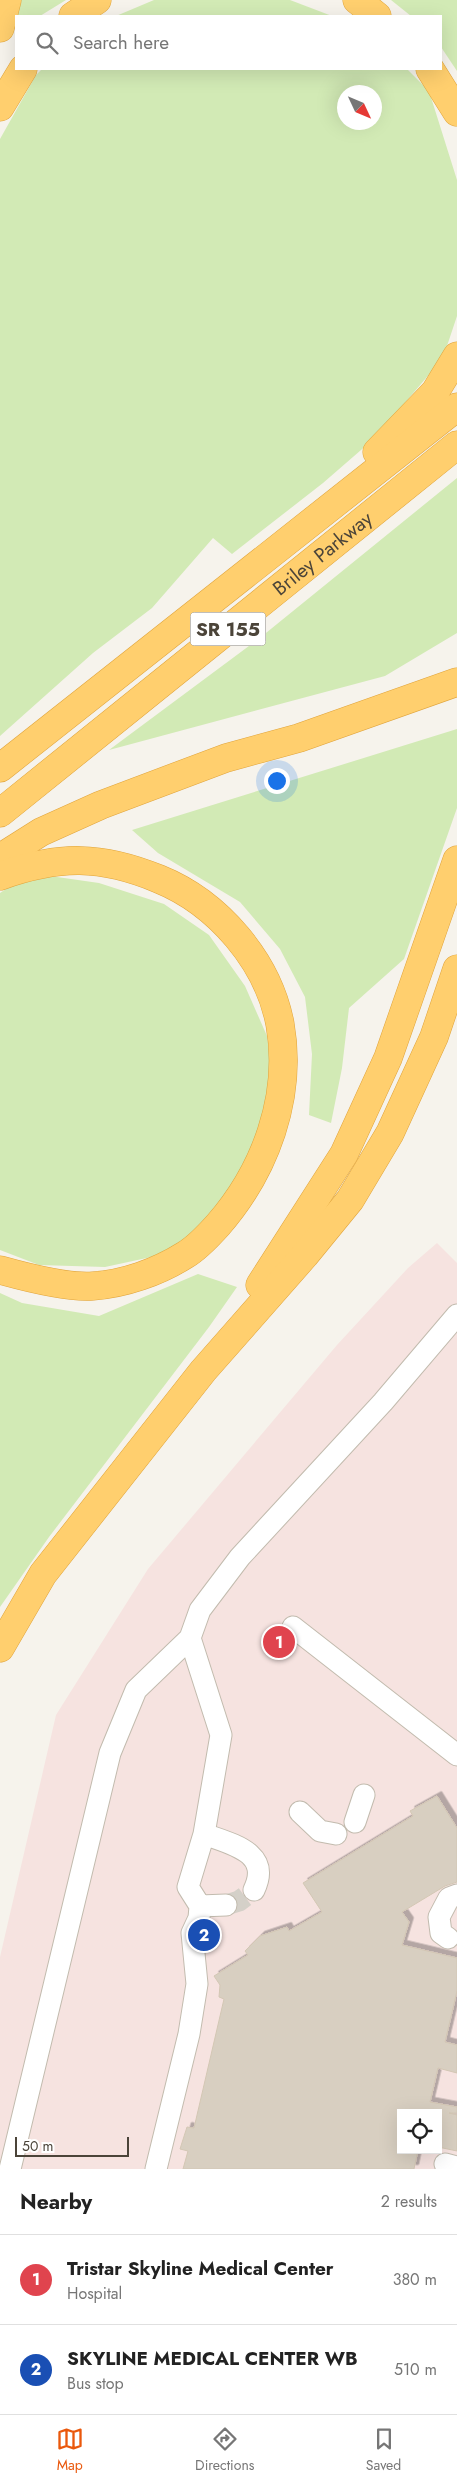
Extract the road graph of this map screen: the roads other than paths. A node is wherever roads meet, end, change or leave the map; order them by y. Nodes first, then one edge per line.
1 (7, 0) edge
2 (97, 0) edge
3 (357, 0) edge
4 (74, 15) edge
5 (376, 15) edge
6 (0, 28) edge
7 (22, 70) edge
8 (431, 70) edge
9 (0, 107) edge
10 (457, 112) edge
11 (457, 356) edge
12 (457, 407) edge
13 (457, 445) edge
14 (288, 540) junction
15 (457, 682) edge
16 (0, 768) edge
17 (0, 813) edge
18 (0, 858) edge
19 (457, 860) edge
20 (0, 876) edge
21 (457, 969) edge
22 (0, 1270) edge
23 (457, 1315) edge
24 (202, 1371) junction
25 (294, 1627) dead end
26 (190, 1638) junction
27 (0, 1648) edge
28 (457, 1756) edge
29 (364, 1796) dead end
30 (300, 1812) dead end
31 (355, 1822) dead end
32 (204, 1834) junction
33 (336, 1834) dead end
34 (254, 1890) dead end
35 (457, 1895) edge
36 (226, 1905) tunnel mouth
37 (200, 1906) junction
38 (448, 1938) dead end
39 (10, 2169) edge
40 (156, 2169) edge

1 - 6 highway
2 - 4 highway
3 - 5 highway
7 - 9 highway
8 - 10 highway
11 - 14 highway
12 - 14 highway, Briley Parkway / SR 155
13 - 17 highway, Briley Parkway / SR 155
14 - 16 highway, Briley Parkway / SR 155
15 - 18 highway
19 - 24 highway
20 - 22 highway
21 - 24 highway
23 - 26 lane
24 - 27 highway
25 - 28 lane
26 - 32 lane
26 - 39 lane
29 - 31 lane
30 - 33 lane
32 - 34 lane
32 - 37 lane
35 - 38 lane
36 - 37 lane
37 - 40 lane

